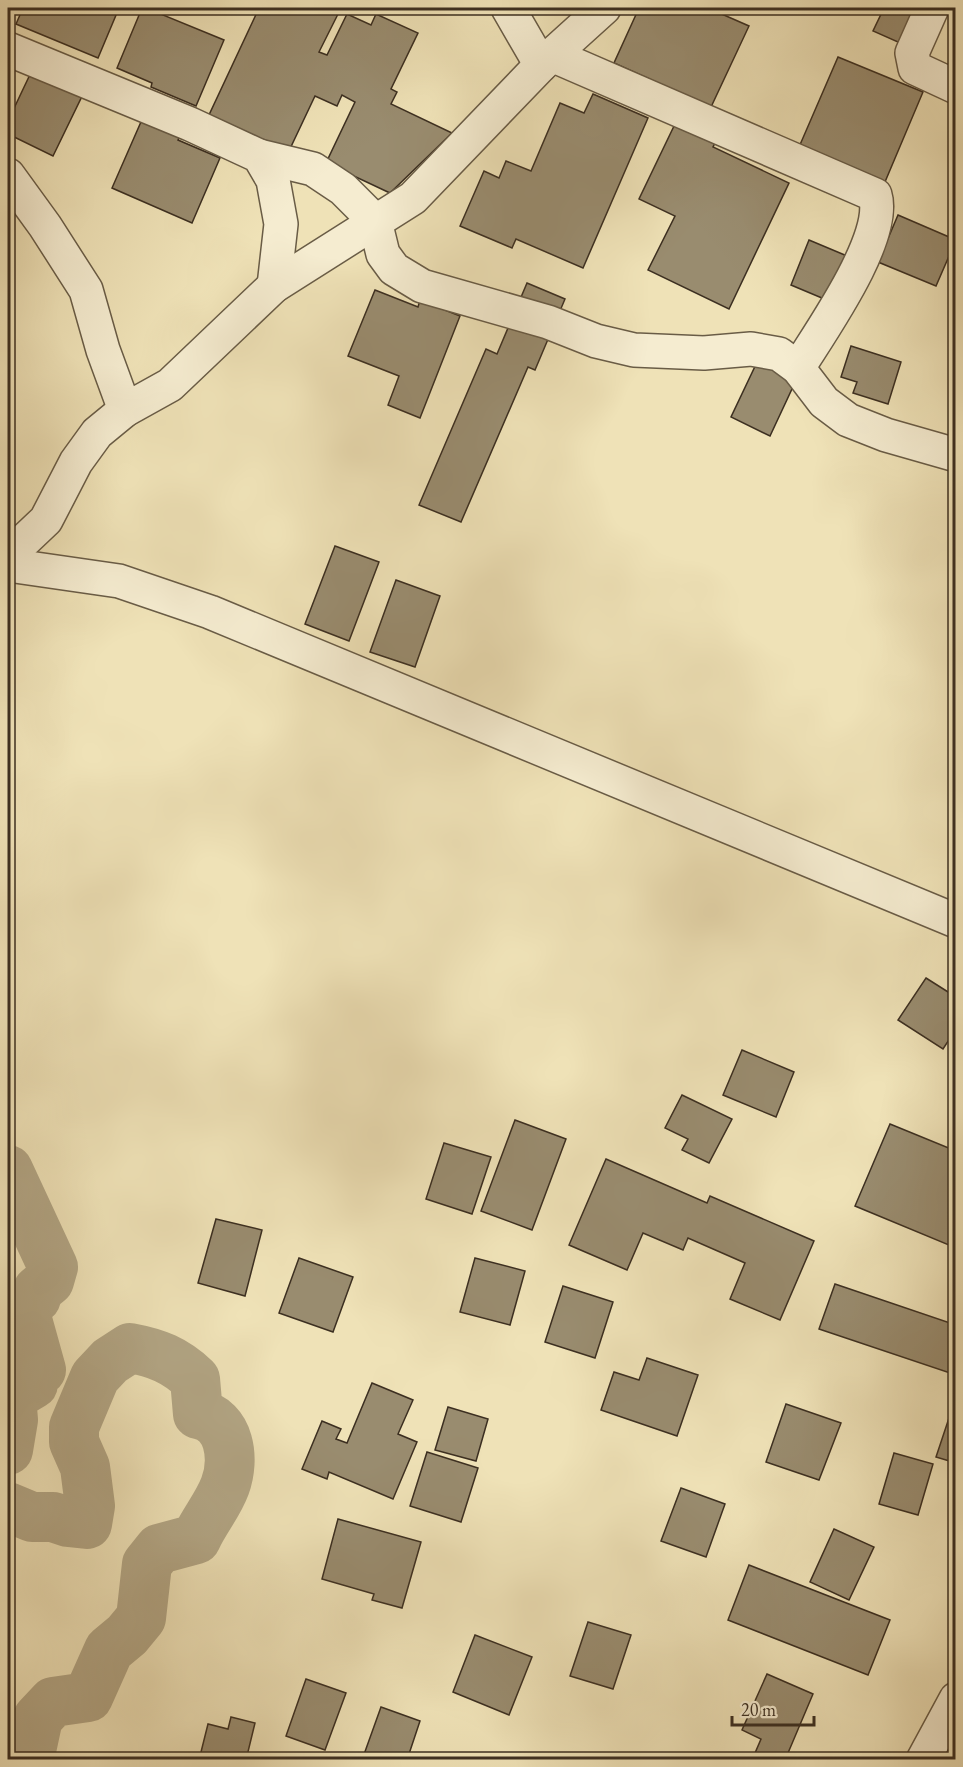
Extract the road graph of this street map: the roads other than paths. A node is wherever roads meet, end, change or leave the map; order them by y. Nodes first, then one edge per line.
1 (508, 8) edge
2 (604, 8) edge
3 (932, 8) edge
4 (8, 49) edge
5 (546, 60) junction
6 (956, 87) edge
7 (259, 156) junction
8 (8, 175) edge
9 (375, 221) junction
10 (274, 286) junction
11 (798, 368) junction
12 (125, 410) junction
13 (956, 455) edge
14 (8, 556) edge
15 (8, 565) edge
16 (956, 921) edge
17 (956, 1699) edge
18 (923, 1760) edge

1 - 5 street
2 - 5 street
3 - 6 street
4 - 7 street
5 - 9 street
5 - 11 street
7 - 9 street
7 - 10 street
8 - 12 street
9 - 10 street
9 - 11 street
10 - 12 street
11 - 13 street
12 - 14 street
15 - 16 street
17 - 18 street

